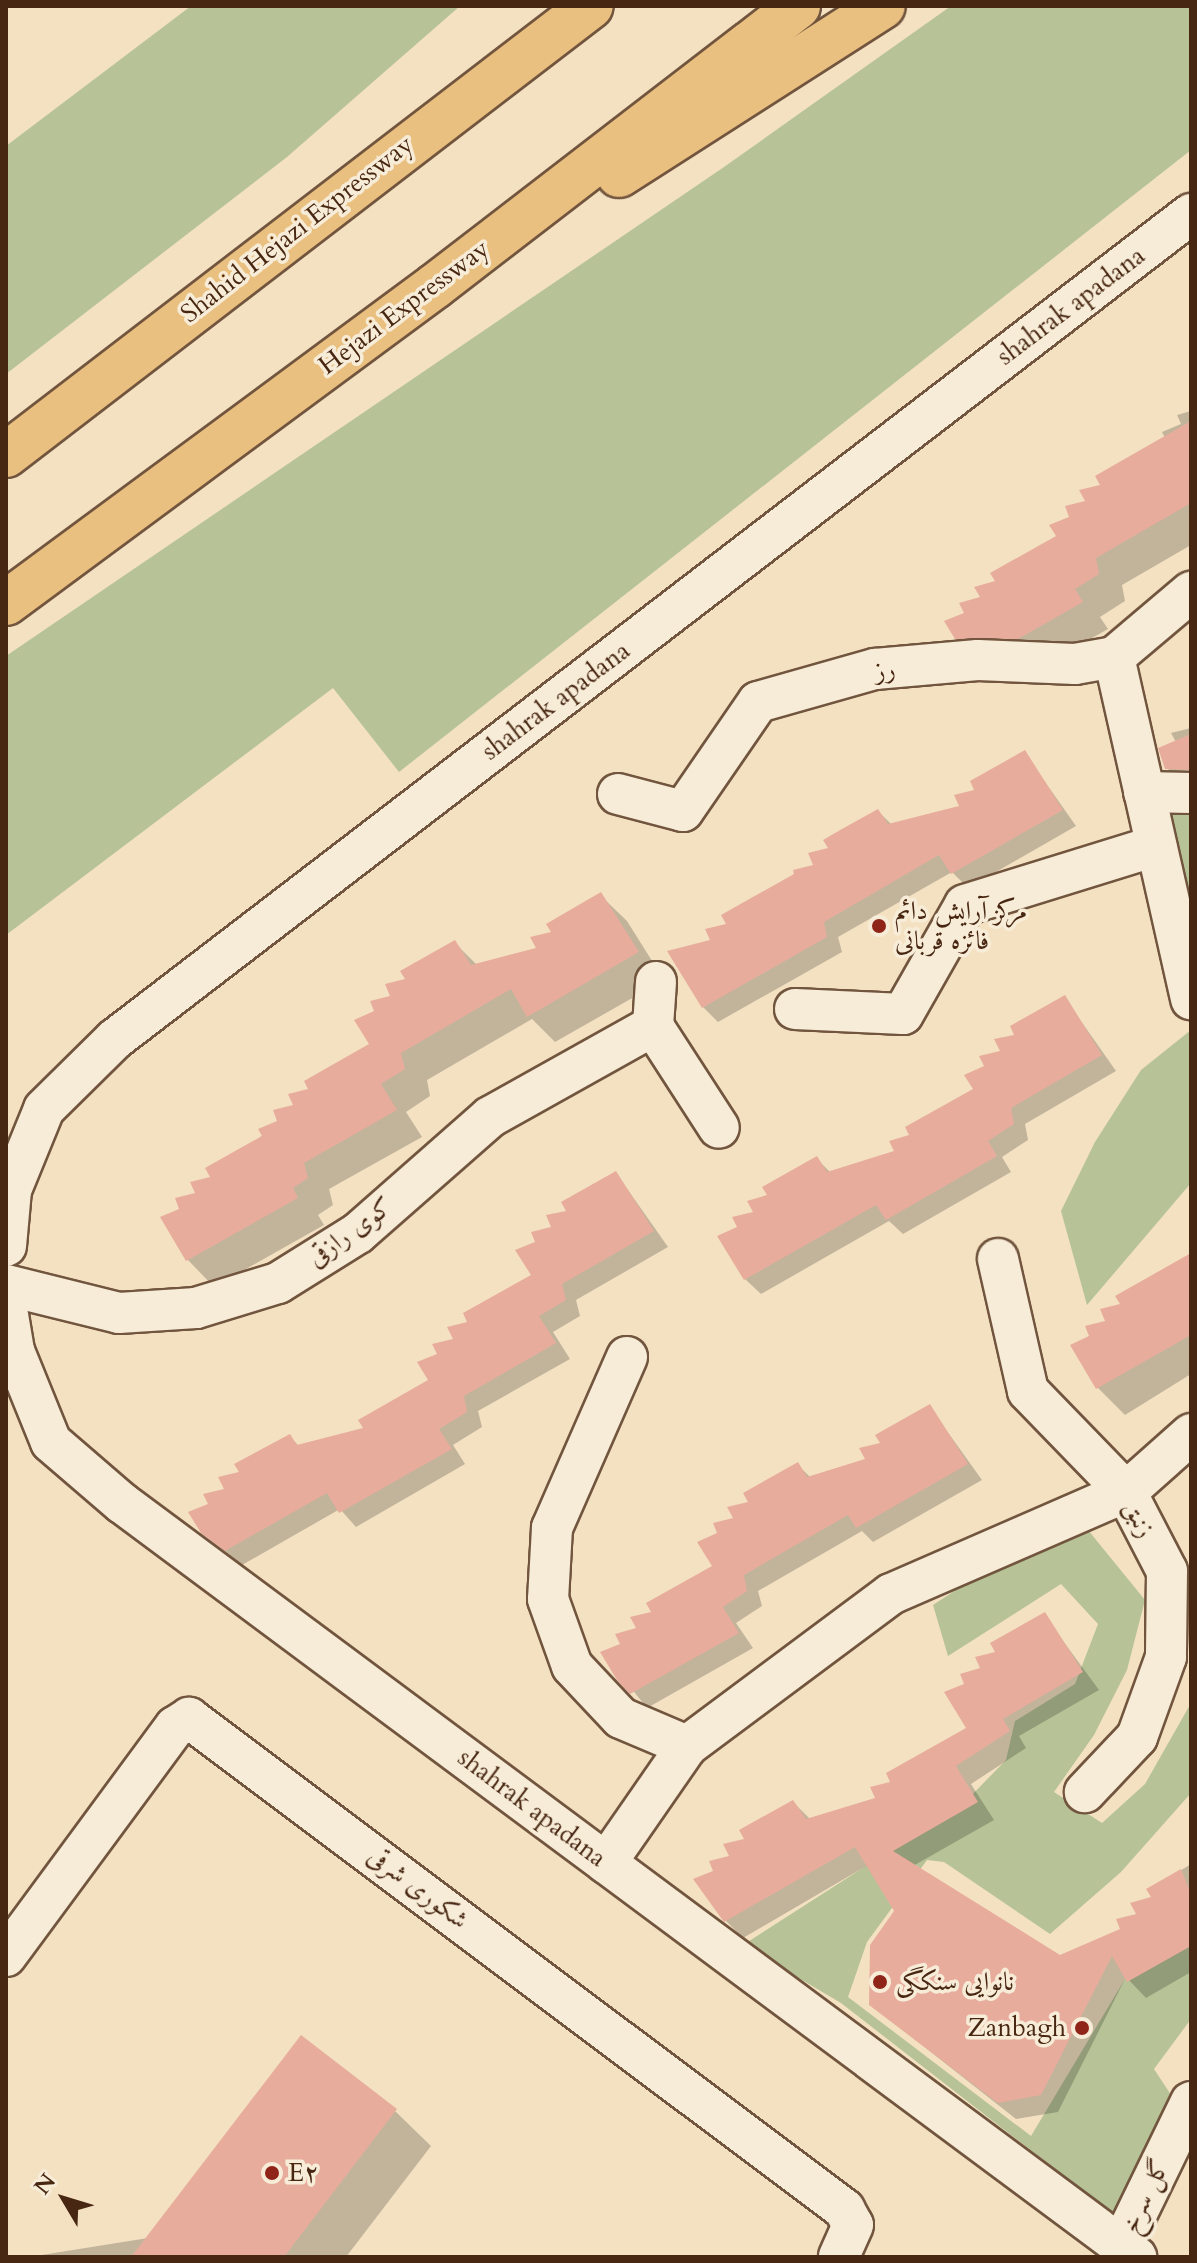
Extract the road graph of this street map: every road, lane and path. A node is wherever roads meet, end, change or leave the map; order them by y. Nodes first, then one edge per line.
1 (562, 6) edge
2 (591, 6) edge
3 (798, 6) edge
4 (883, 6) edge
5 (444, 114) junction
6 (1191, 214) edge
7 (435, 286) junction
8 (6, 455) edge
9 (1191, 592) edge
10 (6, 603) edge
11 (1114, 657) junction
12 (1144, 792) junction
13 (1191, 793) edge
14 (618, 794) dead end
15 (1156, 846) junction
16 (656, 982) dead end
17 (1191, 999) edge
18 (795, 1009) dead end
19 (653, 1026) junction
20 (719, 1128) dead end
21 (6, 1246) edge
22 (998, 1259) dead end
23 (6, 1285) edge
24 (6, 1303) edge
25 (627, 1357) dead end
26 (1191, 1434) edge
27 (1126, 1492) junction
28 (687, 1746) junction
29 (1085, 1792) dead end
30 (606, 1863) junction
31 (6, 1956) edge
32 (1191, 2102) edge
33 (1128, 2252) edge
34 (839, 2257) edge

1 - 5 highway
2 - 5 highway, Shahid Hejazi Expressway
3 - 7 highway, Hejazi Expressway
4 - 7 highway
5 - 8 highway, Shahid Hejazi Expressway
6 - 21 street, shahrak apadana
7 - 10 highway, Hejazi Expressway
9 - 11 street
11 - 12 street
11 - 14 street, رز
12 - 13 street
12 - 15 street
15 - 17 street
15 - 18 street
16 - 19 street
19 - 20 street
19 - 23 street, کوی رازقی
22 - 27 street, زنبق
24 - 30 street, shahrak apadana
25 - 28 street
26 - 27 street
27 - 28 street
27 - 29 street, زنبق
28 - 30 street
30 - 33 street, shahrak apadana
31 - 34 street, شکوری شرقی
32 - 33 street, گل سرخ

